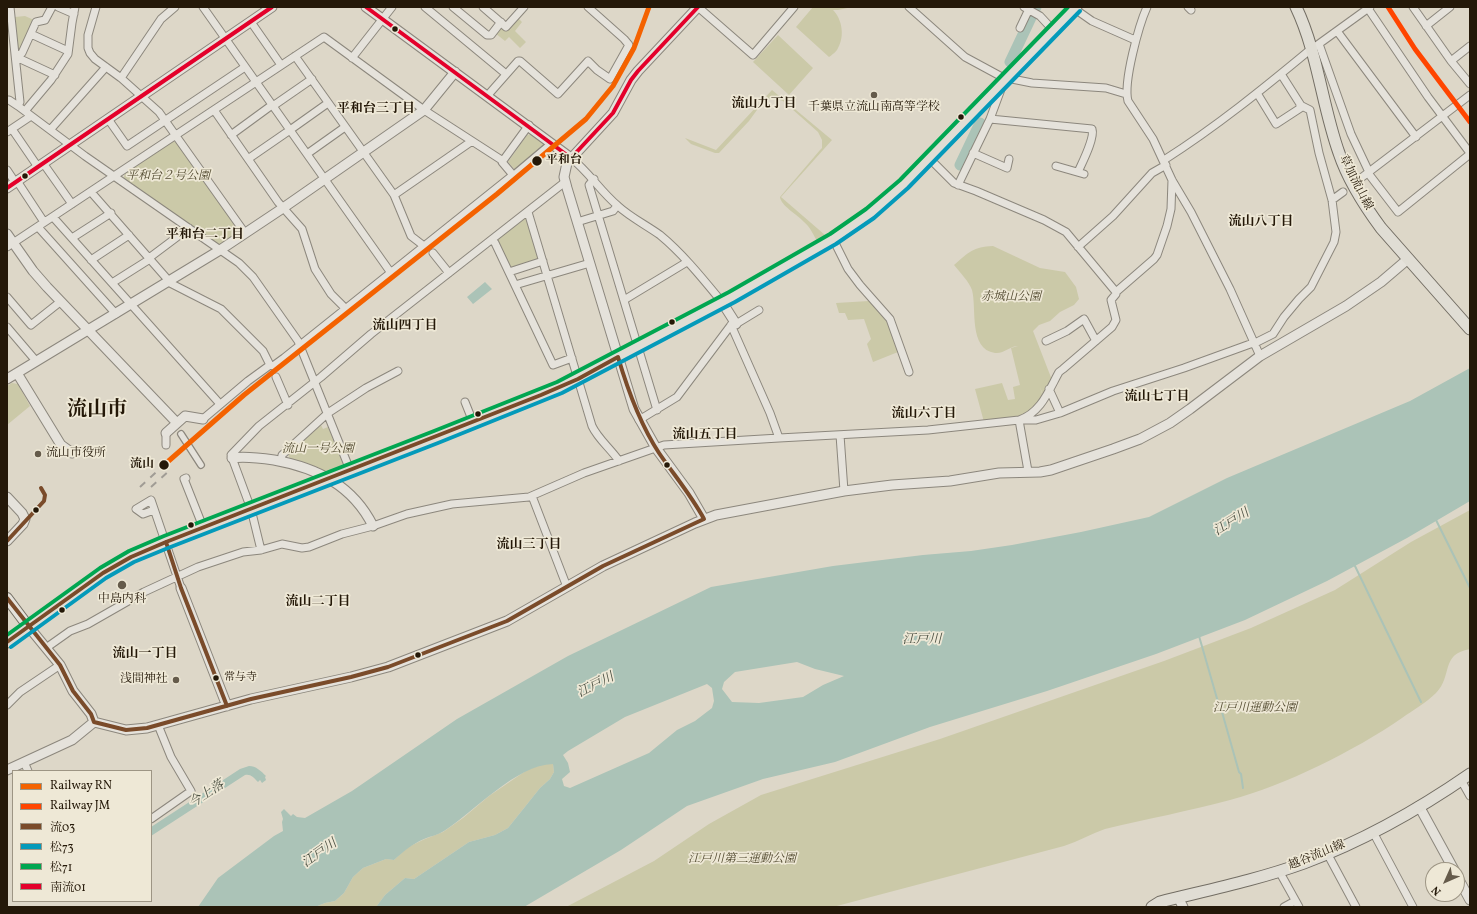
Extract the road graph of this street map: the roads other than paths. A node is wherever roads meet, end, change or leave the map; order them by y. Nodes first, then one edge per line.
1 (10, 7) edge
2 (52, 7) edge
3 (58, 7) edge
4 (96, 7) edge
5 (175, 7) edge
6 (203, 7) edge
7 (272, 7) edge
8 (366, 7) edge
9 (392, 7) edge
10 (425, 7) edge
11 (453, 7) edge
12 (482, 7) edge
13 (524, 7) edge
14 (588, 7) edge
15 (698, 7) edge
16 (794, 7) edge
17 (909, 7) edge
18 (1147, 7) edge
19 (1296, 7) edge
20 (1368, 7) edge
21 (1413, 7) edge
22 (1450, 7) edge
23 (1074, 8) edge
24 (1028, 9) edge
25 (75, 10) edge
26 (382, 19) junction
27 (10, 20) edge
28 (251, 22) junction
29 (501, 22) junction
30 (1426, 26) junction
31 (1020, 28) dead end
32 (1053, 30) junction
33 (1337, 31) junction
34 (30, 34) junction
35 (225, 39) junction
36 (1135, 40) junction
37 (1470, 46) edge
38 (1314, 48) junction
39 (68, 51) junction
40 (295, 56) junction
41 (16, 57) junction
42 (352, 58) junction
43 (1451, 61) junction
44 (281, 65) junction
45 (106, 67) junction
46 (245, 67) junction
47 (455, 72) junction
48 (506, 74) junction
49 (1281, 74) junction
50 (55, 75) junction
51 (121, 78) junction
52 (312, 79) junction
53 (1006, 80) junction
54 (256, 82) junction
55 (1470, 84) edge
56 (1126, 94) junction
57 (1257, 94) junction
58 (1470, 95) edge
59 (141, 96) junction
60 (488, 96) junction
61 (7, 100) edge
62 (328, 103) junction
63 (1300, 105) junction
64 (18, 106) junction
65 (273, 106) junction
66 (214, 110) junction
67 (424, 110) junction
68 (28, 114) junction
69 (1443, 116) junction
70 (108, 119) junction
71 (990, 119) junction
72 (165, 120) junction
73 (529, 125) junction
74 (345, 127) junction
75 (50, 130) junction
76 (290, 130) junction
77 (10, 131) edge
78 (176, 135) junction
79 (231, 135) junction
80 (1416, 137) junction
81 (472, 141) junction
82 (551, 143) junction
83 (69, 145) junction
84 (363, 152) junction
85 (973, 153) junction
86 (1470, 153) edge
87 (307, 154) junction
88 (571, 158) junction
89 (248, 159) junction
90 (930, 159) junction
91 (1009, 159) dead end
92 (503, 161) junction
93 (1165, 162) junction
94 (41, 165) junction
95 (1056, 166) dead end
96 (7, 170) edge
97 (1369, 172) junction
98 (513, 175) junction
99 (114, 176) junction
100 (1361, 178) dead end
101 (324, 179) junction
102 (594, 179) junction
103 (1172, 180) junction
104 (565, 182) junction
105 (13, 184) edge
106 (958, 185) junction
107 (91, 192) junction
108 (1343, 192) dead end
109 (394, 195) junction
110 (1332, 200) junction
111 (72, 204) junction
112 (617, 206) junction
113 (283, 208) junction
114 (528, 212) junction
115 (111, 213) junction
116 (598, 216) junction
117 (53, 217) junction
118 (578, 222) junction
119 (41, 225) junction
120 (189, 228) junction
121 (245, 233) junction
122 (7, 234) edge
123 (129, 235) junction
124 (72, 238) junction
125 (833, 239) junction
126 (492, 240) junction
127 (10, 245) edge
128 (424, 246) junction
129 (1078, 247) junction
130 (220, 250) junction
131 (432, 253) dead end
132 (150, 258) junction
133 (91, 260) junction
134 (543, 261) junction
135 (687, 262) junction
136 (1410, 262) junction
137 (590, 263) junction
138 (509, 272) junction
139 (449, 273) junction
140 (391, 274) junction
141 (548, 276) junction
142 (168, 282) junction
143 (112, 284) junction
144 (515, 286) junction
145 (1116, 292) junction
146 (7, 297) edge
147 (624, 300) junction
148 (60, 302) junction
149 (722, 302) junction
150 (131, 305) junction
151 (346, 309) junction
152 (759, 310) dead end
153 (116, 314) junction
154 (734, 324) junction
155 (7, 327) edge
156 (1470, 328) edge
157 (88, 331) junction
158 (1046, 341) dead end
159 (1096, 341) junction
160 (1253, 343) junction
161 (300, 345) junction
162 (638, 346) junction
163 (1260, 356) junction
164 (618, 357) junction
165 (572, 358) junction
166 (36, 361) junction
167 (270, 365) junction
168 (398, 372) dead end
169 (909, 372) dead end
170 (17, 373) junction
171 (276, 377) dead end
172 (578, 378) junction
173 (7, 379) edge
174 (315, 382) junction
175 (1049, 389) junction
176 (465, 402) dead end
177 (220, 404) junction
178 (288, 405) junction
179 (657, 410) junction
180 (328, 413) junction
181 (1060, 413) junction
182 (203, 419) joint
183 (639, 420) junction
184 (1019, 420) junction
185 (473, 422) junction
186 (177, 423) junction
187 (166, 433) joint
188 (181, 434) dead end
189 (840, 434) junction
190 (779, 438) junction
191 (166, 445) dead end
192 (656, 448) junction
193 (72, 453) dead end
194 (232, 460) junction
195 (281, 461) junction
196 (619, 461) junction
197 (201, 465) dead end
198 (350, 470) junction
199 (1028, 472) junction
200 (185, 478) dead end
201 (328, 479) junction
202 (844, 491) junction
203 (532, 496) junction
204 (7, 497) edge
205 (251, 509) junction
206 (154, 510) dead end
207 (704, 519) junction
208 (372, 526) junction
209 (203, 527) junction
210 (7, 541) edge
211 (166, 542) junction
212 (261, 550) junction
213 (177, 576) junction
214 (567, 587) junction
215 (181, 588) joint
216 (7, 598) edge
217 (28, 626) junction
218 (7, 642) edge
219 (46, 648) junction
220 (60, 666) junction
221 (7, 704) edge
222 (227, 706) junction
223 (94, 722) junction
224 (158, 725) junction
225 (26, 767) edge
226 (7, 770) edge
227 (1466, 777) edge
228 (1470, 796) edge
229 (1419, 806) junction
230 (152, 815) edge
231 (1373, 832) junction
232 (1327, 854) junction
233 (1450, 862) edge
234 (1279, 871) junction
235 (1465, 891) edge
236 (1470, 900) edge
237 (1180, 902) edge
238 (1297, 904) edge
239 (1152, 907) edge
240 (1284, 907) edge
241 (1356, 907) edge
242 (1414, 907) edge

1 - 27 street
2 - 34 street
3 - 25 street
4 - 45 street
5 - 51 street
6 - 35 street
7 - 28 street
8 - 26 street
9 - 26 street
10 - 48 street
11 - 29 street
12 - 29 street
13 - 29 street
14 - 48 street
15 - 16 street
15 - 88 street
17 - 53 street
18 - 36 street
19 - 38 main road, 草加流山線
20 - 33 street
20 - 69 street
21 - 30 street
22 - 30 street
23 - 32 main road
23 - 36 street
24 - 31 street
24 - 32 street
25 - 39 street
26 - 42 street
26 - 47 street
27 - 41 street
28 - 35 street
28 - 44 street
30 - 43 street
32 - 53 main road
33 - 38 street
33 - 80 street
34 - 39 street
34 - 41 street
35 - 46 street
35 - 59 street
36 - 56 street
37 - 43 street
38 - 49 street
38 - 97 street
38 - 136 main road, 草加流山線
39 - 50 street
40 - 42 street
40 - 44 street
40 - 52 street
41 - 50 street
41 - 64 street
42 - 67 street
43 - 55 street
44 - 54 street
45 - 51 street
45 - 75 street
46 - 54 street
46 - 72 street
47 - 60 street
47 - 67 street
48 - 60 street
49 - 57 street
49 - 63 street
50 - 68 street
51 - 59 street
52 - 62 street
52 - 65 street
53 - 56 street
53 - 71 street
53 - 90 main road
54 - 65 street
54 - 66 street
56 - 93 street
57 - 63 street
57 - 93 street
58 - 69 street
59 - 70 street
59 - 72 street
60 - 73 street
61 - 64 street
62 - 74 street
62 - 76 street
63 - 110 street
64 - 68 street
65 - 76 street
65 - 79 street
66 - 78 street
66 - 79 street
67 - 81 street
67 - 84 street
68 - 75 street
68 - 77 street
69 - 80 street
69 - 86 street
70 - 72 street
70 - 83 street
71 - 85 street
71 - 95 street
72 - 78 street
73 - 82 street
73 - 92 street
74 - 84 street
74 - 87 street
75 - 83 street
76 - 87 street
76 - 89 street
77 - 94 street
78 - 99 street
78 - 121 street
79 - 89 street
80 - 97 street
81 - 92 street
81 - 109 street
82 - 88 street
82 - 98 street
83 - 94 street
83 - 99 street
84 - 101 street
84 - 109 street
85 - 91 street
85 - 106 street
86 - 97 street
87 - 101 street
88 - 102 street
88 - 104 street
89 - 113 street
90 - 106 street
90 - 125 main road
92 - 98 street
93 - 103 street
93 - 129 street
94 - 105 street
94 - 111 street
96 - 105 street
97 - 100 street
98 - 128 street
99 - 107 street
99 - 120 street
101 - 113 street
101 - 140 street
102 - 112 street
102 - 116 street
103 - 145 street
103 - 160 street
104 - 114 street
104 - 118 street
105 - 119 street
106 - 129 street
107 - 111 street
107 - 115 street
108 - 110 street
109 - 128 street
110 - 160 street
111 - 117 street
112 - 116 street
112 - 135 street
113 - 121 street
113 - 151 street
114 - 126 street
114 - 134 street
115 - 123 street
115 - 124 street
116 - 118 street
116 - 147 street
117 - 119 street
117 - 124 street
118 - 137 street
119 - 127 street
119 - 153 street
120 - 130 street
120 - 132 street
121 - 130 street
122 - 127 street
123 - 132 street
123 - 133 street
124 - 133 street
125 - 149 main road
125 - 169 street
126 - 138 street
126 - 139 street
127 - 148 street
128 - 140 street
129 - 145 street
130 - 142 street
130 - 161 street
131 - 139 street
132 - 142 street
132 - 143 street
133 - 143 street
134 - 138 street
134 - 141 street
135 - 147 street
135 - 149 street
136 - 156 main road, 草加流山線
136 - 163 street
137 - 141 street
137 - 164 street
138 - 144 street
139 - 174 street
140 - 151 street
141 - 144 street
141 - 165 street
142 - 150 street
142 - 167 street
143 - 150 street
144 - 165 street
145 - 159 street
146 - 148 street
147 - 162 street
148 - 157 street
149 - 154 street
149 - 162 main road
150 - 153 street
150 - 177 street
151 - 161 street
152 - 154 street
153 - 157 street
154 - 179 street
154 - 190 street
155 - 166 street
157 - 166 street
157 - 186 street
158 - 159 street
159 - 175 street
160 - 163 street
160 - 181 street
161 - 167 street
161 - 174 street
162 - 164 main road
162 - 179 street
163 - 199 street
164 - 172 main road
164 - 183 street
165 - 172 street
166 - 170 street
167 - 177 street
168 - 180 street
170 - 173 street
170 - 193 street
171 - 178 street
172 - 185 main road
172 - 196 street
174 - 178 street
174 - 180 street
175 - 181 street
175 - 184 street
176 - 185 street
177 - 182 street
178 - 194 street
179 - 183 street
180 - 195 street
180 - 198 street
181 - 184 street
182 - 186 street
183 - 192 street
184 - 189 street
184 - 199 street
185 - 198 main road
186 - 187 street
187 - 191 street
188 - 197 street
189 - 190 street
189 - 202 street
190 - 192 street
192 - 196 street
192 - 207 street
194 - 195 street
194 - 205 street
195 - 201 street
196 - 203 street
198 - 201 main road
199 - 202 street
200 - 209 street
201 - 205 main road
201 - 208 street
202 - 207 street
203 - 208 street
203 - 214 street
204 - 210 street
205 - 209 main road
205 - 212 street
206 - 211 street
207 - 214 street
208 - 212 street
209 - 211 main road
211 - 213 street
211 - 217 main road
212 - 213 street
213 - 215 street
213 - 219 street
214 - 222 street
215 - 222 street
216 - 217 main road
217 - 218 main road
217 - 219 street
219 - 220 street
220 - 221 street
220 - 223 street
222 - 224 street
223 - 224 street
223 - 225 street
224 - 230 street
225 - 226 street
227 - 228 street
227 - 229 main road, 越谷流山線
229 - 231 main road, 越谷流山線
229 - 233 street
231 - 232 main road, 越谷流山線
231 - 242 street
232 - 234 main road, 越谷流山線
232 - 241 street
234 - 237 main road, 越谷流山線
234 - 238 street
235 - 236 street
237 - 239 main road, 越谷流山線
238 - 240 street

